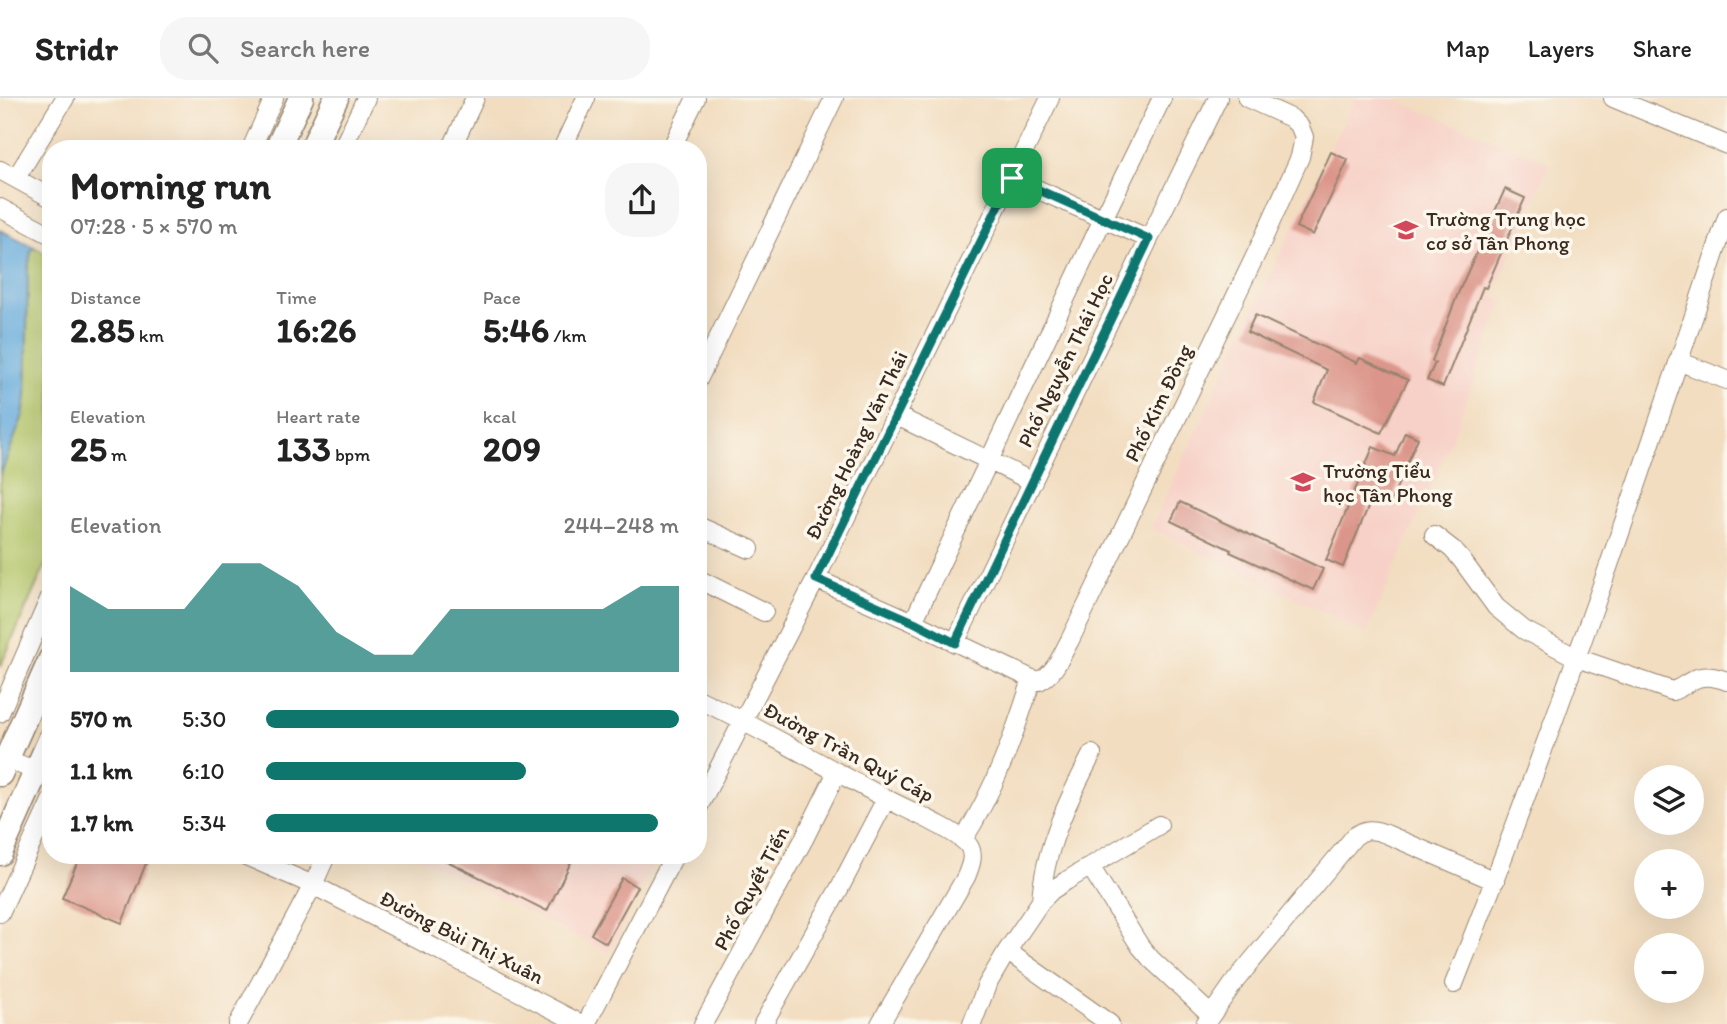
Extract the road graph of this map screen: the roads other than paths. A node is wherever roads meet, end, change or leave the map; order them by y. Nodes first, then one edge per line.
1 (65, 98) edge
2 (274, 98) edge
3 (300, 98) edge
4 (336, 98) edge
5 (366, 98) edge
6 (475, 98) edge
7 (586, 98) edge
8 (696, 98) edge
9 (834, 98) edge
10 (1049, 98) edge
11 (1163, 98) edge
12 (1218, 98) edge
13 (1247, 98) edge
14 (1613, 98) edge
15 (254, 140) edge
16 (282, 140) edge
17 (316, 140) edge
18 (346, 140) edge
19 (456, 140) edge
20 (566, 140) edge
21 (675, 140) edge
22 (1727, 145) edge
23 (8, 174) edge
24 (1012, 178) junction
25 (42, 193) edge
26 (0, 208) edge
27 (1727, 217) edge
28 (1103, 219) junction
29 (42, 230) edge
30 (1149, 239) junction
31 (707, 361) edge
32 (1678, 361) junction
33 (1727, 380) edge
34 (895, 415) junction
35 (989, 459) junction
36 (1033, 482) junction
37 (707, 530) edge
38 (1434, 535) dead end
39 (750, 549) dead end
40 (816, 579) junction
41 (707, 584) edge
42 (764, 612) dead end
43 (42, 616) edge
44 (914, 622) junction
45 (955, 643) junction
46 (1577, 658) junction
47 (42, 678) edge
48 (1035, 680) junction
49 (1727, 681) edge
50 (707, 703) edge
51 (0, 713) edge
52 (743, 720) junction
53 (1092, 754) dead end
54 (2, 764) edge
55 (837, 772) junction
56 (42, 773) edge
57 (42, 777) edge
58 (707, 790) edge
59 (886, 799) junction
60 (42, 821) edge
61 (1159, 825) dead end
62 (967, 846) junction
63 (0, 853) edge
64 (264, 864) edge
65 (322, 864) edge
66 (670, 864) edge
67 (1090, 866) junction
68 (1495, 881) junction
69 (313, 885) junction
70 (1041, 901) junction
71 (0, 913) edge
72 (1007, 951) junction
73 (1454, 984) dead end
74 (1208, 1020) edge
75 (238, 1024) edge
76 (583, 1024) edge
77 (703, 1024) edge
78 (762, 1024) edge
79 (880, 1024) edge
80 (972, 1024) edge
81 (1110, 1024) edge

1 - 23 street
2 - 15 street
3 - 16 highway
4 - 17 highway
5 - 18 street
6 - 19 street
7 - 20 street
8 - 21 street
9 - 31 street
10 - 24 street, Đường Hoàng Văn Thái
11 - 28 street, Phố Nguyễn Thái Học
12 - 30 street, Phố Nguyễn Thái Học
13 - 48 street, Phố Kim Đồng
14 - 22 street
23 - 25 street
24 - 28 street
24 - 34 street, Đường Hoàng Văn Thái
26 - 29 street
27 - 32 street
28 - 30 street
28 - 35 street, Phố Nguyễn Thái Học
30 - 36 street, Phố Nguyễn Thái Học
32 - 33 street
32 - 46 street
34 - 35 street
34 - 40 street, Đường Hoàng Văn Thái
35 - 36 street
35 - 44 street, Phố Nguyễn Thái Học
36 - 45 street, Phố Nguyễn Thái Học
37 - 39 street
38 - 46 street
40 - 44 street
40 - 52 street, Đường Hoàng Văn Thái
41 - 42 street
43 - 51 street
44 - 45 street
45 - 48 street
46 - 49 street
46 - 68 street
47 - 54 highway
48 - 62 street
50 - 52 street, Đường Trần Quý Cáp
52 - 55 street, Đường Trần Quý Cáp
52 - 58 street, Đường Hoàng Văn Thái
53 - 70 street
54 - 56 street
55 - 59 street, Đường Trần Quý Cáp
55 - 77 street, Phố Quyết Tiến
57 - 63 highway
59 - 62 street, Đường Trần Quý Cáp
59 - 78 street
60 - 71 street
61 - 67 street
62 - 79 street
64 - 69 street, Đường Bùi Thị Xuân
65 - 69 street
66 - 76 street
67 - 70 street
67 - 74 street
68 - 73 street
68 - 74 street
69 - 75 street
69 - 76 street, Đường Bùi Thị Xuân
70 - 72 street
72 - 80 street
72 - 81 street

